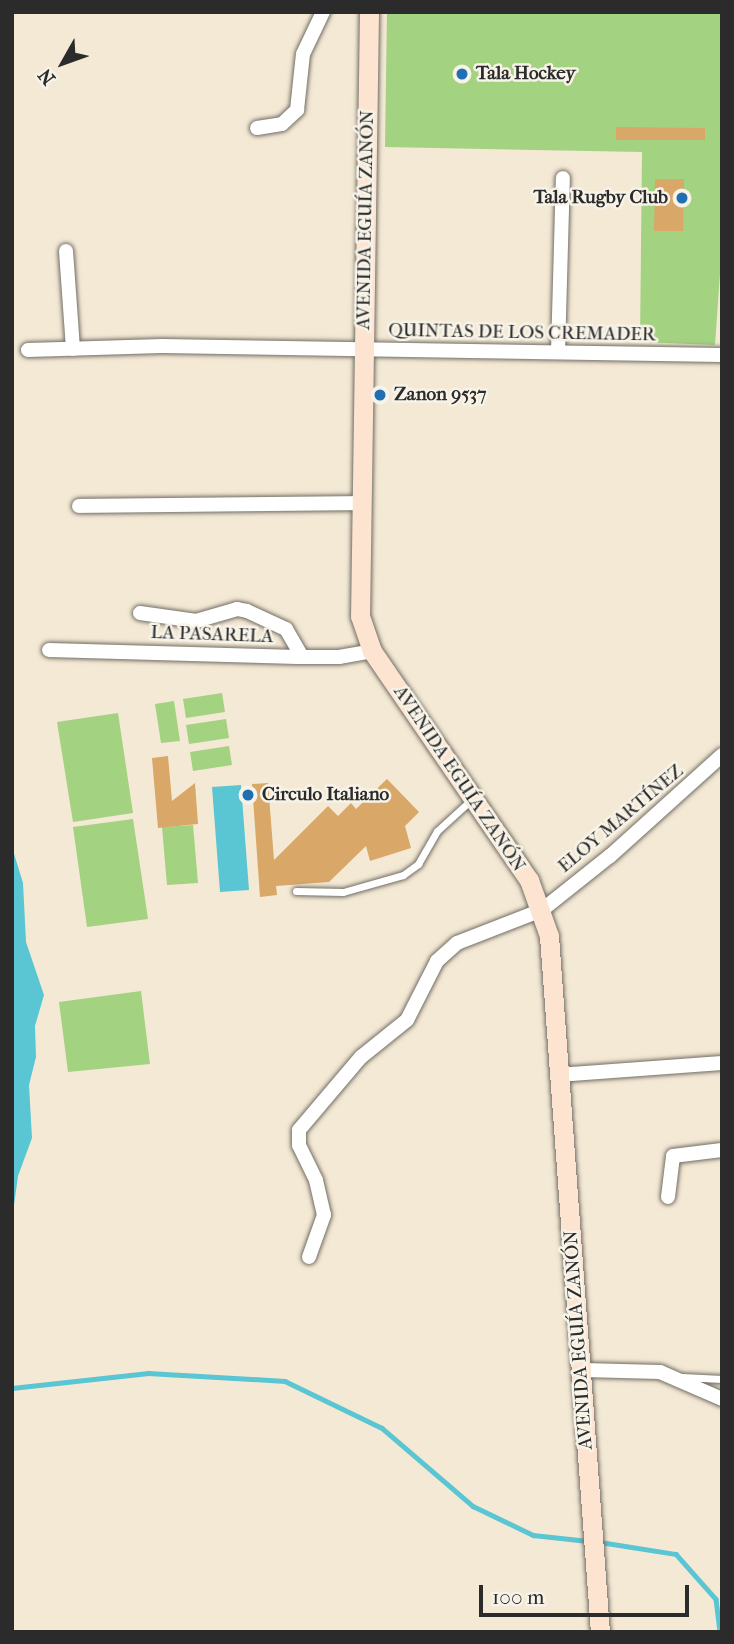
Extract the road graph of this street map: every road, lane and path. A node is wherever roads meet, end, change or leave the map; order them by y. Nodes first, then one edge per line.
1 (323, 12) edge
2 (369, 12) edge
3 (257, 128) dead end
4 (563, 178) dead end
5 (66, 251) dead end
6 (73, 349) junction
7 (28, 350) dead end
8 (364, 351) junction
9 (558, 352) junction
10 (722, 355) edge
11 (361, 503) junction
12 (79, 506) dead end
13 (140, 613) dead end
14 (49, 650) dead end
15 (372, 651) junction
16 (302, 657) junction
17 (722, 755) edge
18 (474, 798) junction
19 (296, 891) dead end
20 (542, 910) junction
21 (722, 1063) edge
22 (558, 1075) junction
23 (722, 1150) edge
24 (668, 1197) dead end
25 (309, 1257) dead end
26 (583, 1370) junction
27 (678, 1377) junction
28 (722, 1379) edge
29 (722, 1399) edge
30 (600, 1632) edge

1 - 3 street
2 - 8 main road, AVENIDA EGUÍA ZANÓN
4 - 9 street
5 - 6 street
6 - 7 street, QUINTAS DE LOS CREMADER
6 - 8 street, QUINTAS DE LOS CREMADER
8 - 9 street, QUINTAS DE LOS CREMADER
8 - 11 main road, AVENIDA EGUÍA ZANÓN
9 - 10 street, QUINTAS DE LOS CREMADER
11 - 12 street
11 - 15 main road, AVENIDA EGUÍA ZANÓN
13 - 16 street
14 - 16 street, LA PASARELA
15 - 16 street, LA PASARELA
15 - 18 main road, AVENIDA EGUÍA ZANÓN
17 - 20 street, ELOY MARTÍNEZ
18 - 19 lane
18 - 20 main road, AVENIDA EGUÍA ZANÓN
20 - 22 main road, AVENIDA EGUÍA ZANÓN
20 - 25 street, ELOY MARTÍNEZ
21 - 22 street
22 - 26 main road, AVENIDA EGUÍA ZANÓN
23 - 24 street
26 - 27 street
26 - 30 main road, AVENIDA EGUÍA ZANÓN
27 - 28 lane
27 - 29 street

